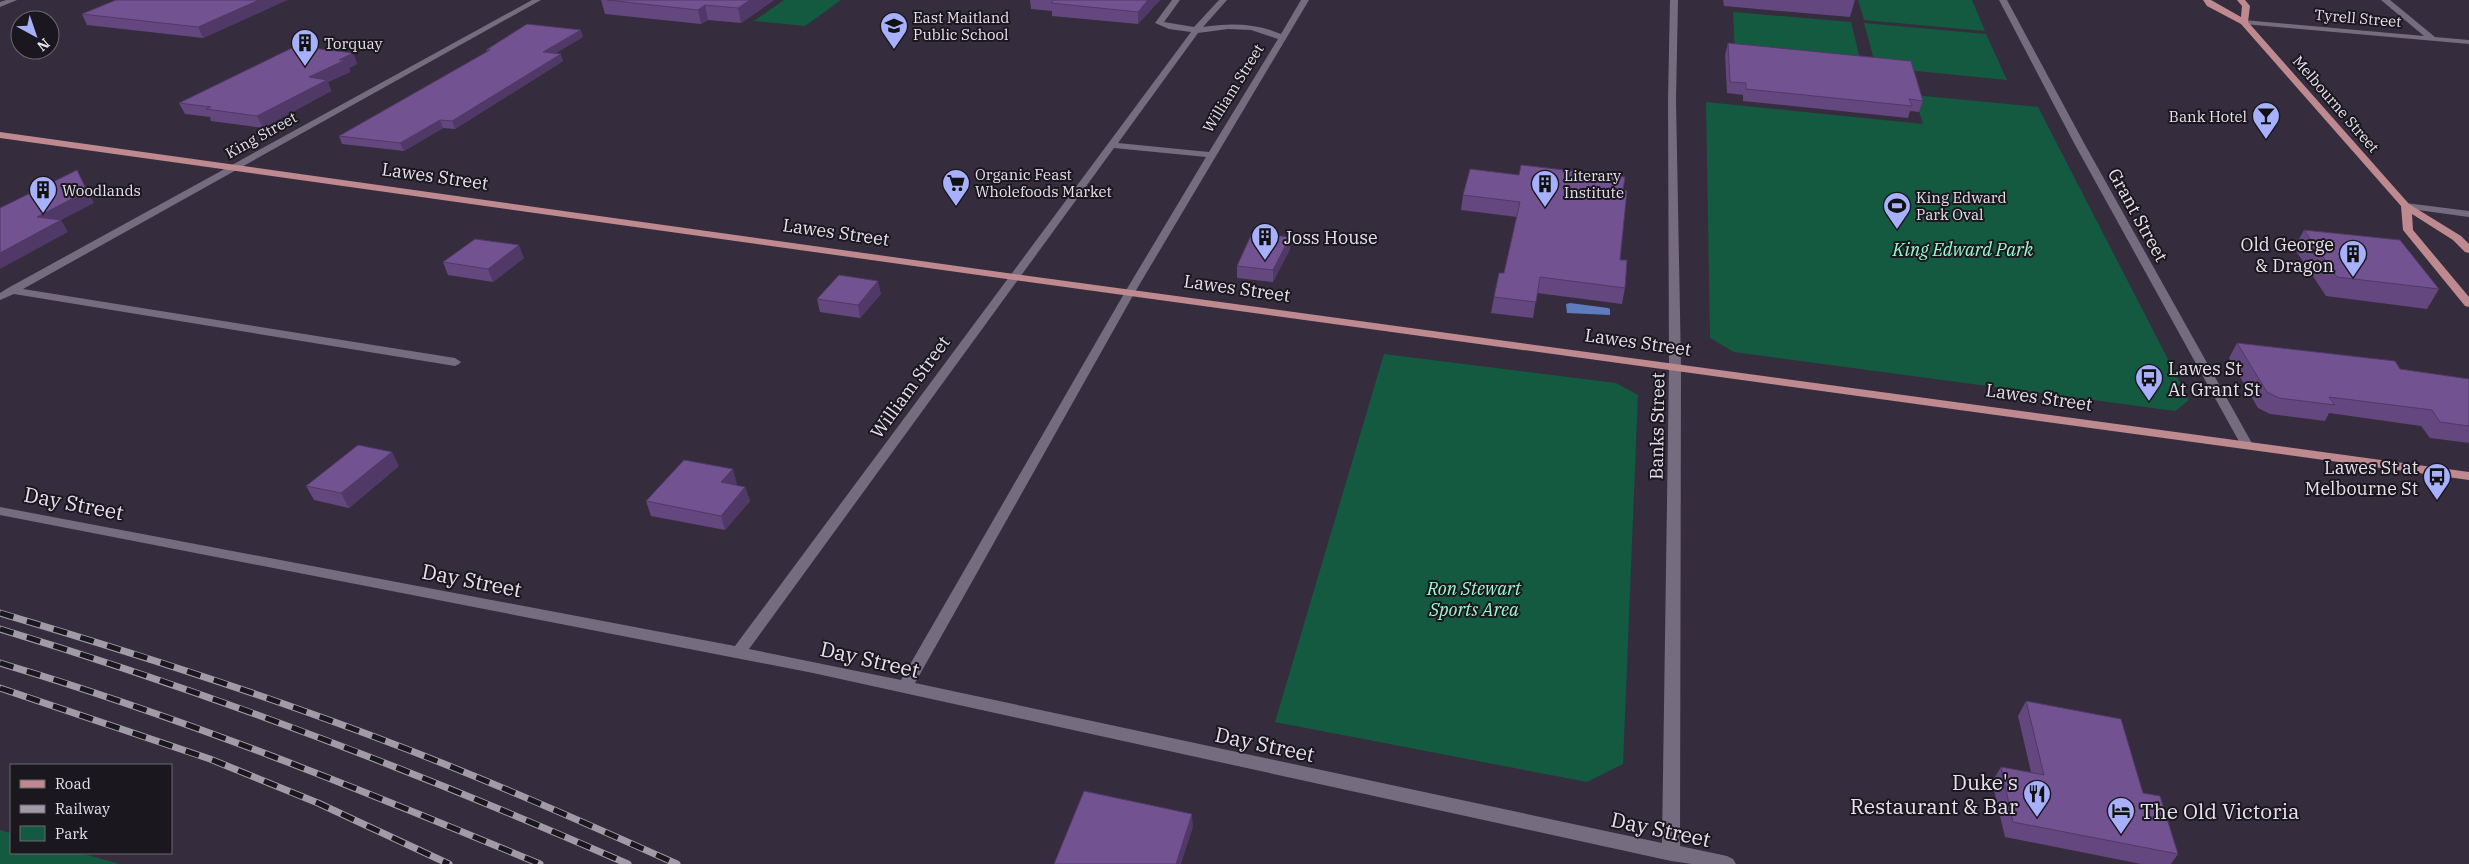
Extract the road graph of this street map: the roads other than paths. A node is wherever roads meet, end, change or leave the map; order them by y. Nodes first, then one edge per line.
1 (13, 0) edge
2 (537, 0) edge
3 (1176, 0) edge
4 (1223, 0) edge
5 (1305, 0) edge
6 (1674, 0) edge
7 (2003, 0) edge
8 (2207, 0) edge
9 (2241, 0) edge
10 (2386, 0) edge
11 (0, 5) edge
12 (2244, 22) junction
13 (1195, 30) junction
14 (1283, 38) junction
15 (2432, 38) junction
16 (2469, 42) edge
17 (0, 134) edge
18 (1112, 145) junction
19 (1210, 155) junction
20 (235, 167) junction
21 (2406, 206) junction
22 (2469, 214) edge
23 (2469, 250) edge
24 (1014, 277) junction
25 (12, 290) junction
26 (1130, 292) junction
27 (0, 297) edge
28 (2469, 304) edge
29 (455, 362) dead end
30 (1675, 366) junction
31 (2246, 445) junction
32 (2469, 476) edge
33 (0, 510) edge
34 (738, 653) junction
35 (904, 688) junction
36 (1671, 853) junction
37 (1727, 864) edge

1 - 11 street
2 - 20 street, King Street
3 - 13 street
4 - 13 street, William Street
5 - 14 street, William Street
6 - 30 street, Banks Street
7 - 31 street, Grant Street
8 - 12 main road, Melbourne Street
9 - 12 main road
10 - 15 street
12 - 15 street, Tyrell Street
12 - 21 main road, Melbourne Street
13 - 14 street, William Street
13 - 18 street, William Street
14 - 19 street, William Street
15 - 16 street, Tyrell Street
17 - 20 main road, Lawes Street
18 - 19 street, William Street
18 - 24 street, William Street
19 - 26 street, William Street
20 - 24 main road, Lawes Street
20 - 25 street, King Street
21 - 22 street
21 - 23 main road, Melbourne Street
21 - 28 main road
24 - 26 main road, Lawes Street
24 - 34 street, William Street
25 - 27 street, King Street
25 - 29 street
26 - 30 main road, Lawes Street
26 - 35 street, William Street
30 - 31 main road, Lawes Street
30 - 36 street, Banks Street
31 - 32 main road, Lawes Street
33 - 34 street, Day Street
34 - 35 street, Day Street
35 - 36 street, Day Street
36 - 37 street, Day Street

